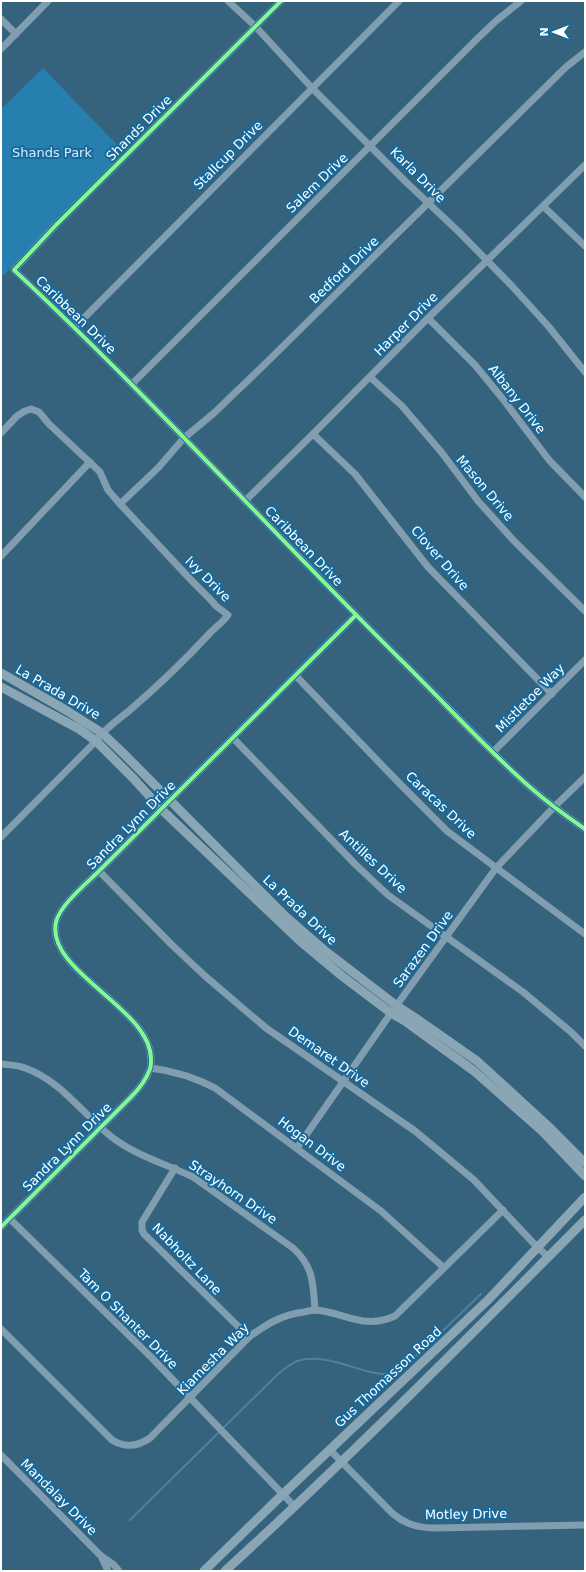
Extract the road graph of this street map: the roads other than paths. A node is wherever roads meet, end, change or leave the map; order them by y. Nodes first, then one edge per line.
1 (48, 1) edge
2 (228, 1) edge
3 (281, 1) edge
4 (399, 1) edge
5 (521, 1) edge
6 (1, 19) edge
7 (255, 26) junction
8 (16, 34) junction
9 (1, 49) edge
10 (585, 52) edge
11 (312, 88) junction
12 (372, 146) junction
13 (585, 165) edge
14 (429, 204) junction
15 (543, 206) junction
16 (585, 246) edge
17 (487, 261) junction
18 (14, 270) joint
19 (428, 318) junction
20 (75, 327) junction
21 (585, 372) edge
22 (370, 377) junction
23 (132, 384) junction
24 (1, 433) edge
25 (313, 434) junction
26 (184, 438) junction
27 (90, 462) junction
28 (585, 497) edge
29 (245, 500) junction
30 (120, 504) junction
31 (1, 556) edge
32 (585, 611) edge
33 (356, 615) junction
34 (585, 660) edge
35 (296, 676) junction
36 (2, 678) edge
37 (1, 686) edge
38 (552, 694) junction
39 (64, 709) junction
40 (57, 717) junction
41 (102, 733) junction
42 (233, 738) junction
43 (96, 741) junction
44 (493, 752) junction
45 (585, 777) edge
46 (170, 800) junction
47 (554, 807) junction
48 (161, 809) junction
49 (585, 829) edge
50 (1, 838) edge
51 (496, 868) junction
52 (99, 871) junction
53 (585, 934) edge
54 (448, 936) junction
55 (394, 1010) junction
56 (585, 1046) edge
57 (1, 1064) edge
58 (151, 1068) junction
59 (343, 1080) junction
60 (539, 1124) junction
61 (101, 1128) junction
62 (298, 1148) junction
63 (585, 1163) edge
64 (175, 1168) junction
65 (585, 1176) edge
66 (585, 1197) edge
67 (503, 1210) junction
68 (10, 1219) junction
69 (585, 1220) edge
70 (1, 1227) edge
71 (538, 1248) junction
72 (549, 1257) junction
73 (443, 1267) junction
74 (315, 1310) junction
75 (1, 1329) edge
76 (249, 1337) junction
77 (190, 1398) junction
78 (330, 1450) junction
79 (1, 1455) edge
80 (340, 1462) junction
81 (282, 1494) junction
82 (295, 1507) junction
83 (585, 1525) edge
84 (101, 1556) junction
85 (108, 1571) edge
86 (119, 1571) edge
87 (204, 1571) edge
88 (225, 1571) edge

1 - 8 street
2 - 7 street, Karla Drive
3 - 7 street, Shands Drive
4 - 11 street, Stallcup Drive
5 - 12 street, Salem Drive
6 - 8 street
7 - 11 street, Karla Drive
7 - 18 street, Shands Drive
8 - 9 street
10 - 14 street, Bedford Drive
11 - 12 street, Karla Drive
11 - 20 street, Stallcup Drive
12 - 14 street, Karla Drive
12 - 23 street, Salem Drive
13 - 15 street, Harper Drive
14 - 17 street, Karla Drive
14 - 26 street, Bedford Drive
15 - 16 street
15 - 17 street, Harper Drive
17 - 19 street, Harper Drive
17 - 21 street, Karla Drive
18 - 20 street, Caribbean Drive
19 - 22 street, Harper Drive
19 - 28 street, Albany Drive
20 - 23 street, Caribbean Drive
22 - 25 street, Harper Drive
22 - 32 street, Mason Drive
23 - 26 street, Caribbean Drive
24 - 27 street, Ivy Drive
25 - 29 street, Harper Drive
25 - 38 street, Clover Drive
26 - 29 street, Caribbean Drive
26 - 30 street, Bedford Drive
27 - 30 street, Ivy Drive
27 - 31 street
29 - 33 street, Caribbean Drive
30 - 41 street, Ivy Drive
33 - 35 street, Sandra Lynn Drive
33 - 44 street, Caribbean Drive
34 - 38 street, Mistletoe Way
35 - 42 street, Sandra Lynn Drive
35 - 51 street, Caracas Drive
36 - 39 main road, La Prada Drive
37 - 40 main road, La Prada Drive
38 - 44 street, Mistletoe Way
39 - 40 main road
39 - 41 main road, La Prada Drive
40 - 43 main road, La Prada Drive
41 - 43 street, Ivy Drive
41 - 46 main road, La Prada Drive
42 - 46 street, Sandra Lynn Drive
42 - 54 street, Antilles Drive
43 - 48 main road, La Prada Drive
43 - 50 street, Ivy Drive
44 - 47 street, Caribbean Drive
45 - 47 street, Sarazen Drive
46 - 48 street, Sandra Lynn Drive
46 - 55 main road, La Prada Drive
47 - 49 street, Caribbean Drive
47 - 51 street, Sarazen Drive
48 - 52 street, Sandra Lynn Drive
48 - 55 main road, La Prada Drive
51 - 53 street, Caracas Drive
51 - 54 street, Sarazen Drive
52 - 58 street, Sandra Lynn Drive
52 - 59 street, Demaret Drive
54 - 55 street, Sarazen Drive
54 - 56 street, Antilles Drive
55 - 59 street, Sarazen Drive
55 - 60 main road, La Prada Drive
57 - 61 street, Strayhorn Drive
58 - 61 street, Sandra Lynn Drive
58 - 62 street, Hogan Drive
59 - 62 street, Sarazen Drive
59 - 67 street, Demaret Drive
60 - 63 main road, La Prada Drive
60 - 65 main road, La Prada Drive
61 - 64 street, Strayhorn Drive
61 - 68 street, Sandra Lynn Drive
62 - 73 street, Hogan Drive
64 - 74 street, Strayhorn Drive
64 - 76 street, Nabholtz Lane
66 - 71 main road, Gus Thomasson Road
67 - 71 street, Demaret Drive
67 - 73 street, Kiamesha Way
68 - 70 street, Sandra Lynn Drive
68 - 77 street, Tam O Shanter Drive
69 - 72 main road, Gus Thomasson Road
71 - 72 street, Demaret Drive
71 - 78 main road, Gus Thomasson Road
72 - 80 main road, Gus Thomasson Road
73 - 74 street, Kiamesha Way
74 - 76 street, Kiamesha Way
75 - 77 street, Kiamesha Way
76 - 77 street, Kiamesha Way
77 - 81 street, Tam O Shanter Drive
78 - 80 street, Motley Drive
78 - 81 main road, Gus Thomasson Road
79 - 84 street, Mandalay Drive
80 - 82 main road, Gus Thomasson Road
80 - 83 street, Motley Drive
81 - 82 street, Tam O Shanter Drive
81 - 87 main road, Gus Thomasson Road
82 - 88 main road, Gus Thomasson Road
84 - 85 street, Mandalay Drive
84 - 86 street, Mandalay Drive

